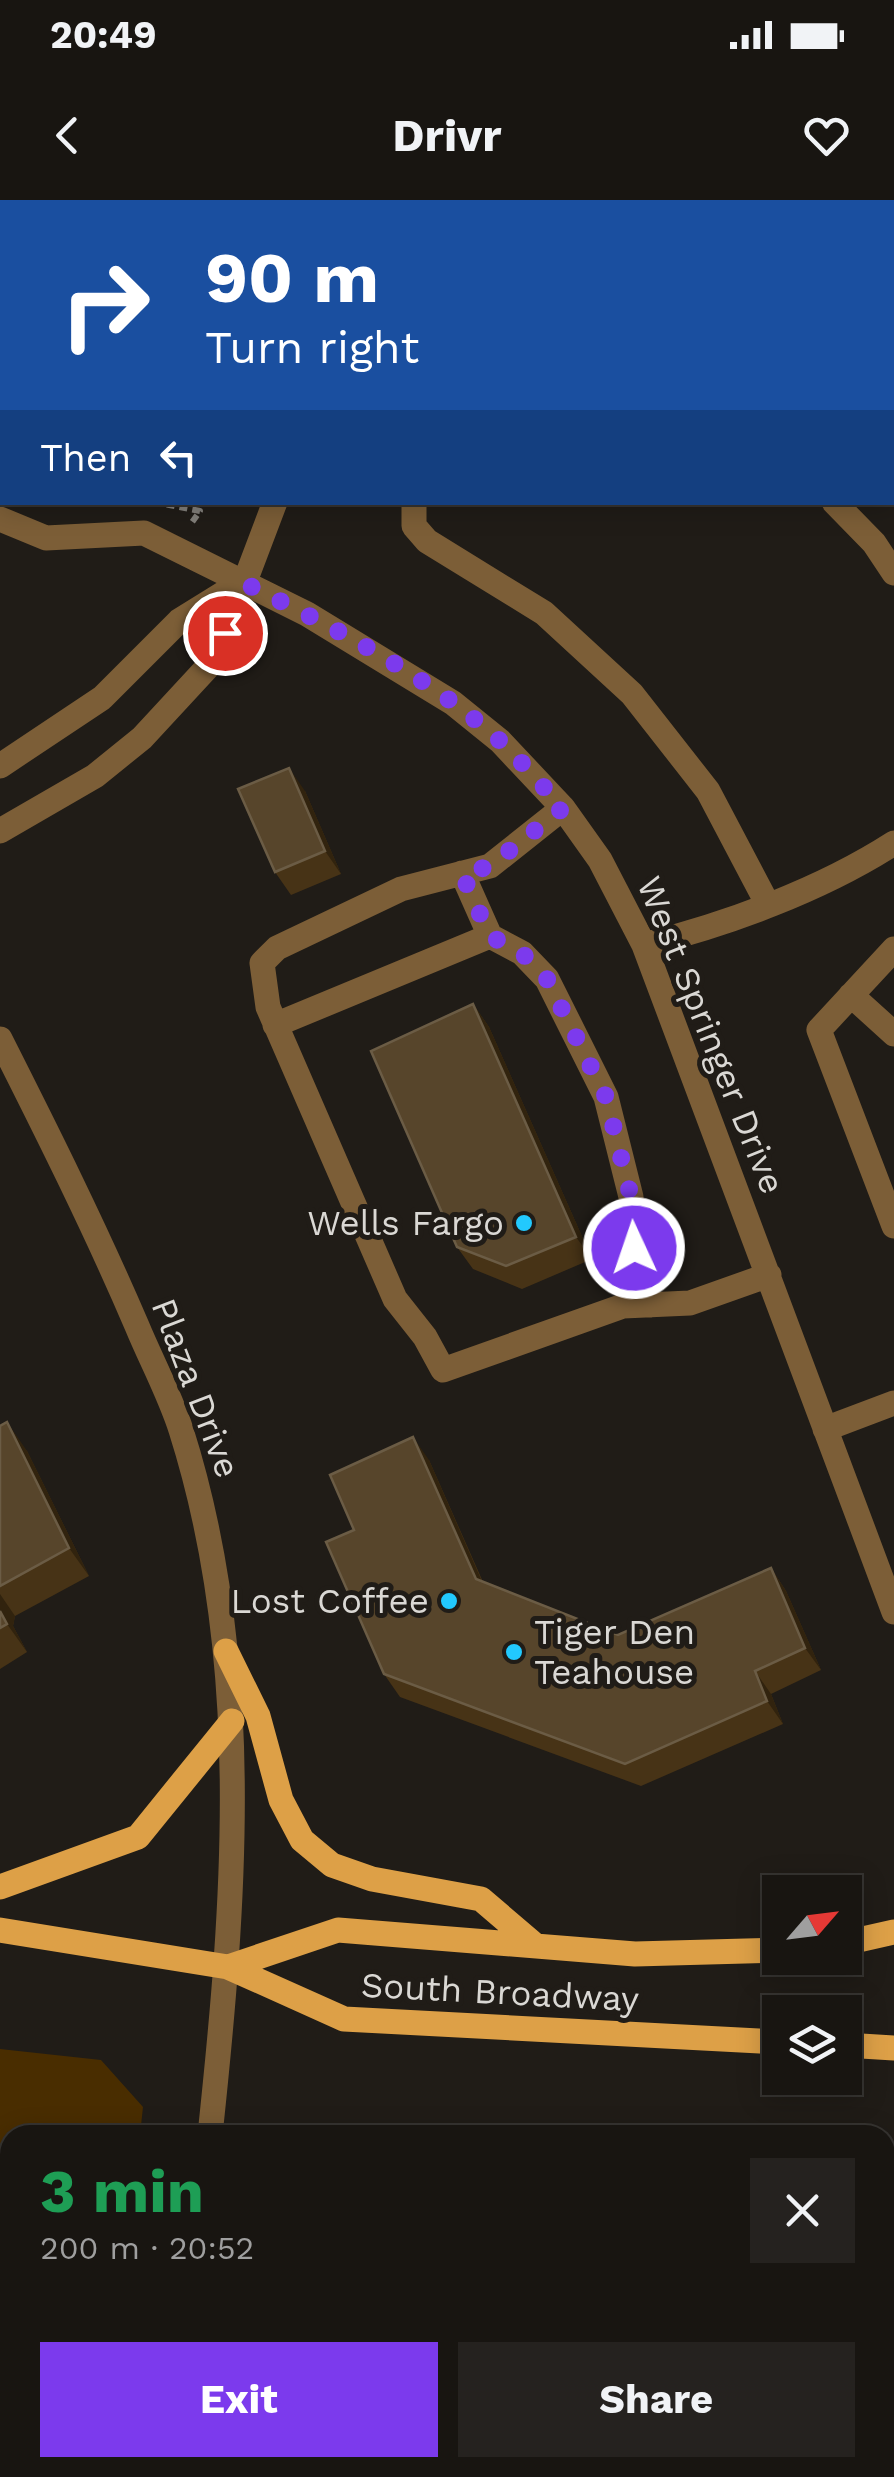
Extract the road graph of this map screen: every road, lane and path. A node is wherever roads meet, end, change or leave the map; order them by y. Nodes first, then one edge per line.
1 (274, 505) edge
2 (414, 505) edge
3 (837, 505) edge
4 (0, 519) edge
5 (894, 573) edge
6 (242, 582) junction
7 (0, 766) edge
8 (563, 808) junction
9 (0, 831) edge
10 (894, 844) edge
11 (462, 874) junction
12 (767, 903) junction
13 (490, 936) junction
14 (644, 945) junction
15 (894, 950) edge
16 (852, 995) junction
17 (275, 1025) junction
18 (894, 1034) edge
19 (0, 1039) edge
20 (894, 1226) edge
21 (769, 1276) junction
22 (650, 1305) junction
23 (894, 1404) edge
24 (825, 1428) junction
25 (894, 1612) edge
26 (226, 1651) junction
27 (232, 1721) junction
28 (0, 1887) edge
29 (0, 1930) edge
30 (894, 1932) edge
31 (862, 1939) edge
32 (536, 1946) junction
33 (762, 1950) edge
34 (228, 1966) junction
35 (762, 2041) edge
36 (862, 2046) edge
37 (894, 2048) edge
38 (211, 2125) edge

1 - 6 street
2 - 12 street
3 - 5 street
4 - 6 street, West Springer Drive
6 - 7 street
6 - 8 street, West Springer Drive
6 - 9 street
8 - 11 street
8 - 14 street, West Springer Drive
10 - 12 street
11 - 13 street
11 - 17 street
12 - 14 street
13 - 17 street
13 - 22 street
14 - 21 street, West Springer Drive
15 - 16 street
16 - 18 street
16 - 20 street
17 - 22 street
19 - 26 street, Plaza Drive
21 - 22 street
21 - 24 street, West Springer Drive
23 - 24 street
24 - 25 street, West Springer Drive
26 - 27 street, Plaza Drive
26 - 32 main road
27 - 28 main road
27 - 34 street, Plaza Drive
29 - 34 main road, South Broadway
30 - 31 main road
32 - 33 main road, South Broadway
32 - 34 main road, South Broadway
34 - 35 main road, South Broadway
34 - 38 street, Plaza Drive
36 - 37 main road

